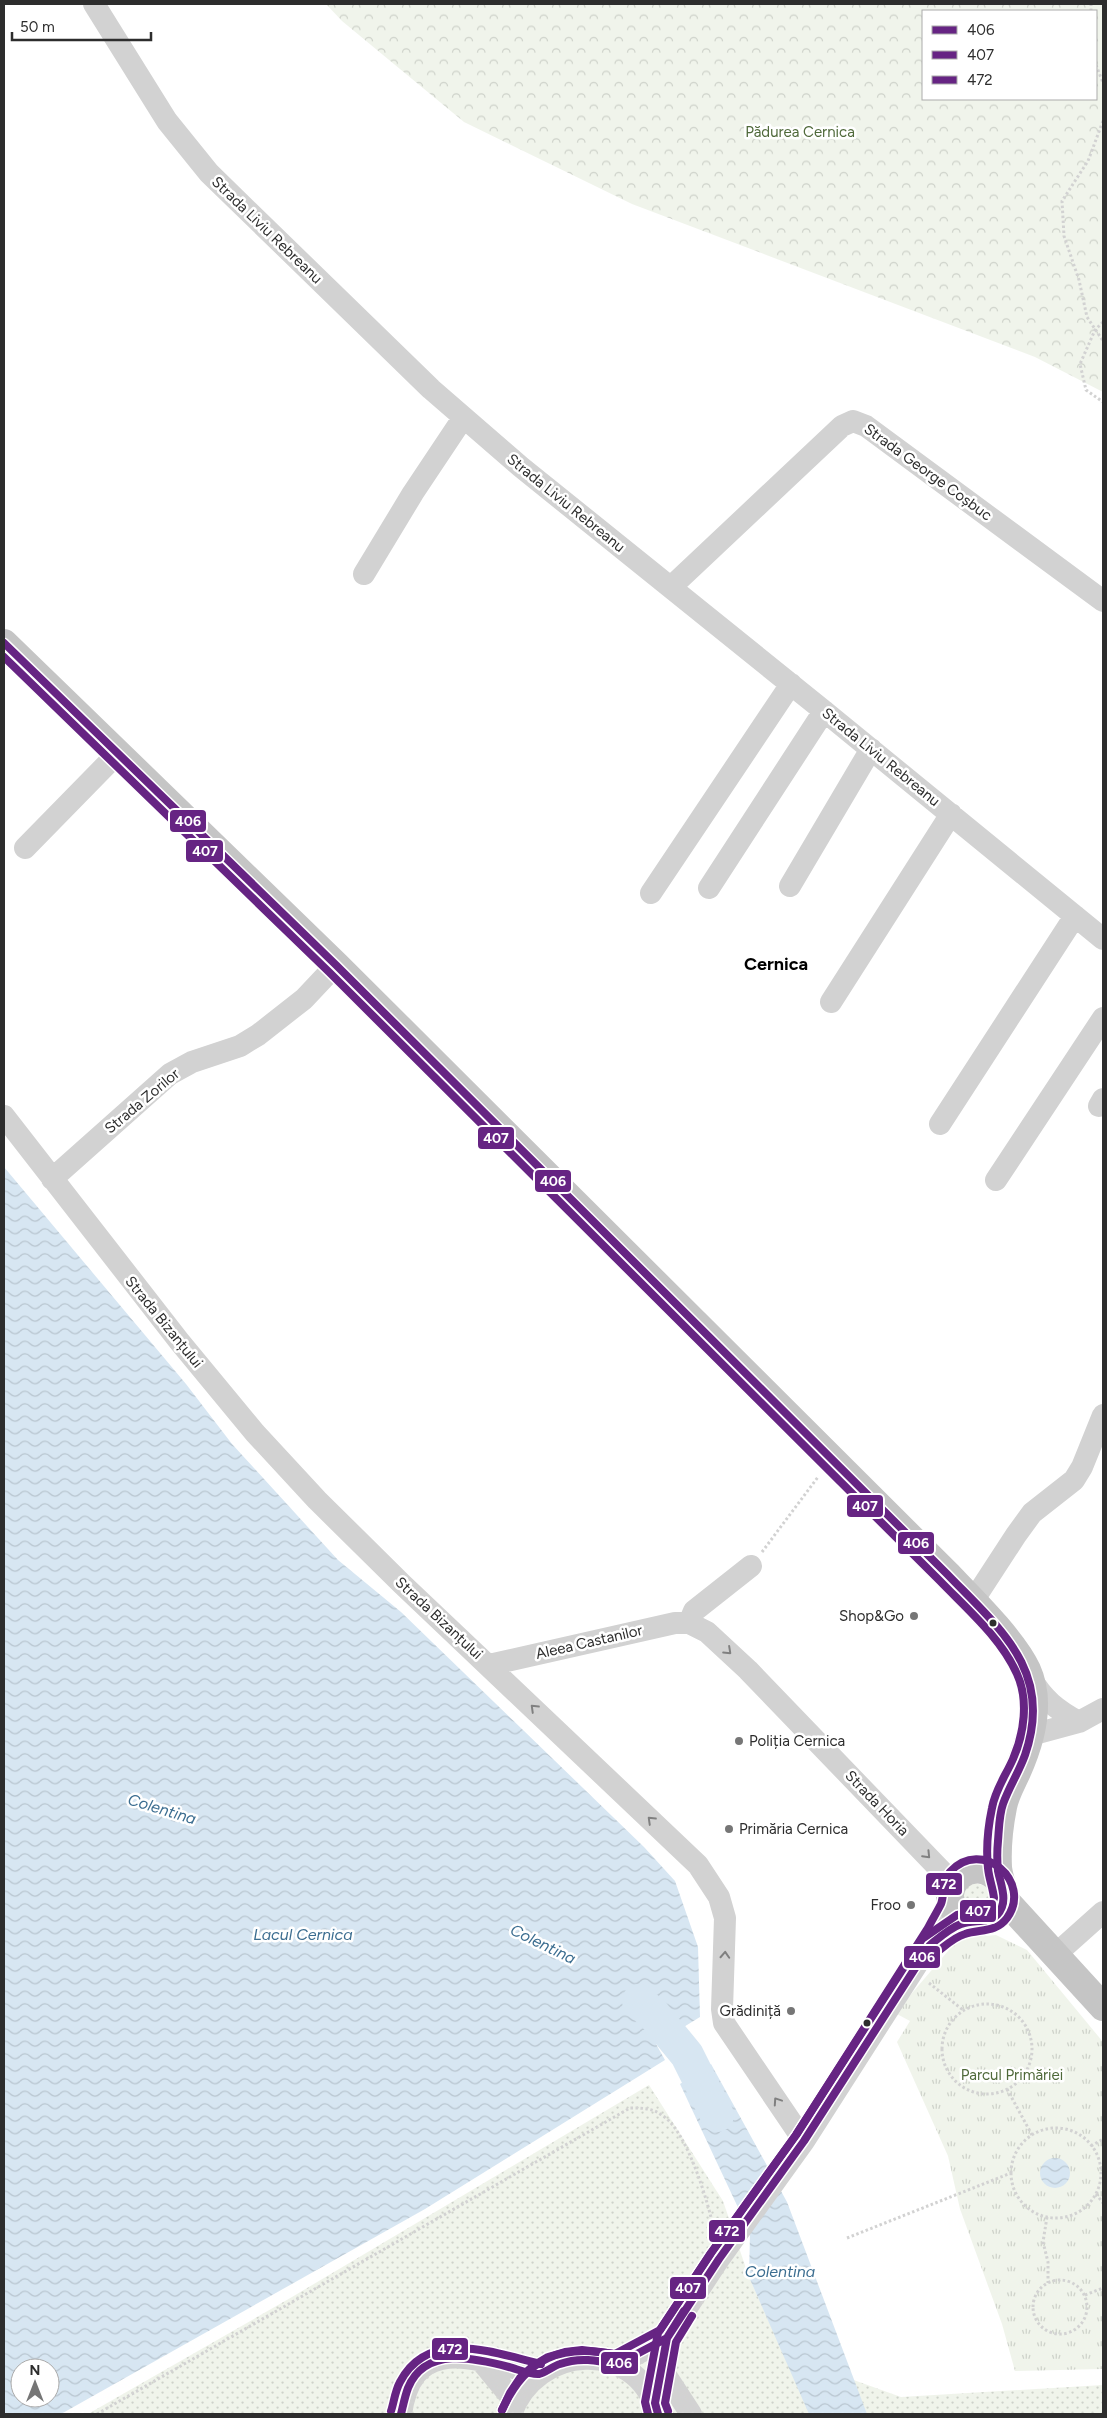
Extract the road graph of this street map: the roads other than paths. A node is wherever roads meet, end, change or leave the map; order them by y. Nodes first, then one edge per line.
1 (94, 4) edge
2 (463, 418) junction
3 (364, 574) dead end
4 (671, 587) junction
5 (1103, 601) edge
6 (4, 643) edge
7 (791, 684) junction
8 (824, 710) junction
9 (871, 749) junction
10 (117, 754) junction
11 (951, 814) junction
12 (25, 848) dead end
13 (790, 886) dead end
14 (709, 888) dead end
15 (651, 892) dead end
16 (1075, 916) junction
17 (1103, 940) edge
18 (336, 965) junction
19 (831, 1002) dead end
20 (1103, 1018) edge
21 (4, 1116) edge
22 (940, 1124) dead end
23 (52, 1179) junction
24 (996, 1180) dead end
25 (1103, 1415) edge
26 (751, 1566) road end
27 (973, 1601) junction
28 (689, 1623) junction
29 (489, 1665) junction
30 (1027, 1670) junction
31 (1103, 1709) edge
32 (1079, 1722) junction
33 (1031, 1735) junction
34 (1019, 1769) junction
35 (976, 1897) junction
36 (1103, 1912) edge
37 (1049, 1947) junction
38 (1103, 2007) edge
39 (804, 2141) junction
40 (666, 2338) junction
41 (482, 2362) junction
42 (616, 2365) junction
43 (661, 2368) junction
44 (539, 2374) junction
45 (513, 2408) edge
46 (657, 2409) edge
47 (401, 2414) edge
48 (691, 2414) edge

1 - 2 street, Strada Liviu Rebreanu
2 - 3 street
2 - 4 street, Strada Liviu Rebreanu
4 - 5 street, Strada George Coșbuc
4 - 7 street, Strada Liviu Rebreanu
6 - 10 main road
7 - 8 street, Strada Liviu Rebreanu
7 - 15 street
8 - 9 street, Strada Liviu Rebreanu
8 - 14 street
9 - 11 street, Strada Liviu Rebreanu
9 - 13 street
10 - 12 street
10 - 18 main road
11 - 16 street, Strada Liviu Rebreanu
11 - 19 street
16 - 17 street, Strada Liviu Rebreanu
16 - 22 street
18 - 23 street, Strada Zorilor
18 - 27 main road
20 - 24 street
21 - 23 street, Strada Bizanțului
23 - 29 street, Strada Bizanțului
25 - 27 street
26 - 28 street
27 - 30 main road
28 - 29 street, Aleea Castanilor
28 -> 35 street, Strada Horia
39 -> 29 street, Strada Bizanțului
30 - 32 street
30 - 33 main road
31 - 32 street
32 - 33 street
32 - 34 street
33 - 34 main road
34 - 35 main road
35 - 37 main road
35 - 39 street
36 - 37 street
37 - 38 main road
39 - 40 street
40 - 42 street
40 - 43 street
41 - 44 street
41 - 45 street
41 - 47 street
42 - 44 street
42 - 46 street
43 - 46 street
43 - 48 street
44 - 45 street

